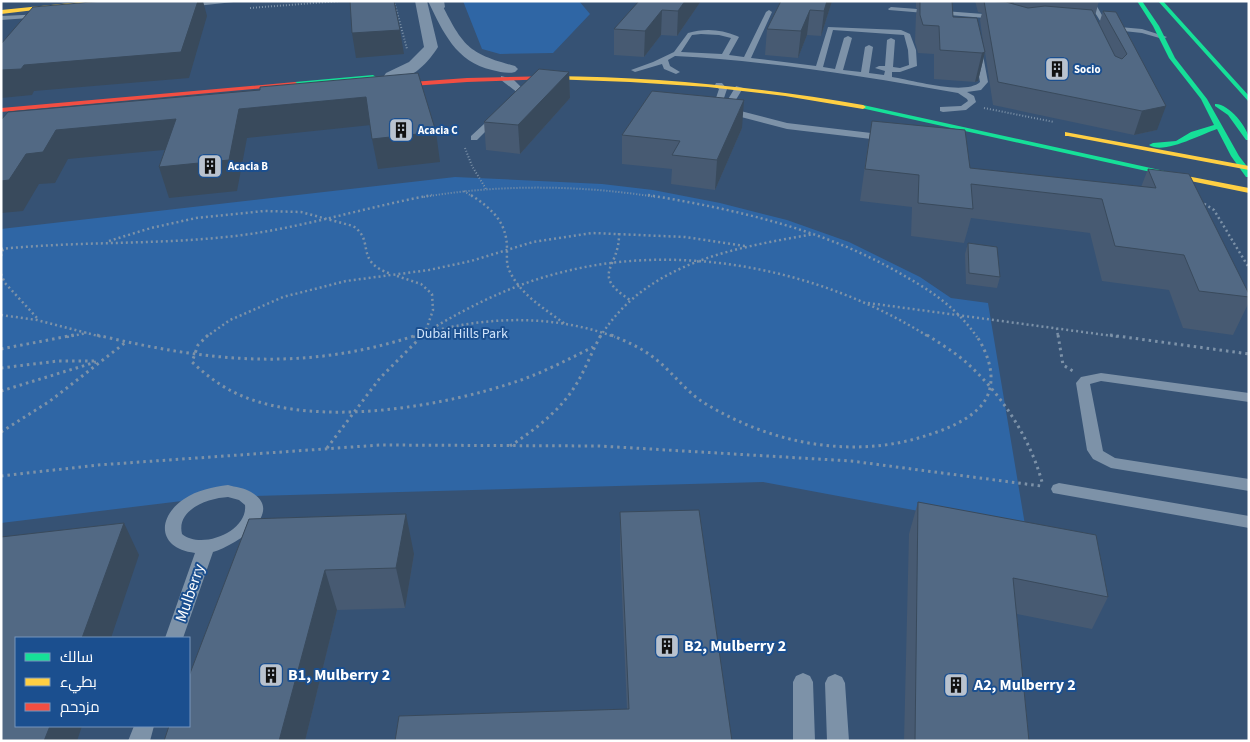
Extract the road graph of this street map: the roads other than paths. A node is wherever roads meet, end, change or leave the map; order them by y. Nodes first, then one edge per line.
1 (109, 1) edge
2 (240, 1) edge
3 (421, 1) edge
4 (1091, 1) edge
5 (1139, 1) edge
6 (1160, 1) edge
7 (125, 4) edge
8 (438, 4) edge
9 (183, 5) edge
10 (1, 6) edge
11 (69, 7) edge
12 (891, 9) dead end
13 (1, 12) edge
14 (769, 12) dead end
15 (1005, 17) edge
16 (1, 19) edge
17 (1100, 26) junction
18 (1156, 26) junction
19 (828, 36) junction
20 (1163, 37) junction
21 (848, 38) junction
22 (857, 38) dead end
23 (866, 39) dead end
24 (874, 39) dead end
25 (976, 42) edge
26 (898, 43) junction
27 (458, 45) junction
28 (431, 47) junction
29 (869, 47) dead end
30 (677, 53) junction
31 (724, 57) junction
32 (747, 59) junction
33 (664, 60) junction
34 (840, 67) junction
35 (819, 68) junction
36 (890, 69) junction
37 (635, 70) junction
38 (866, 70) junction
39 (676, 72) junction
40 (507, 74) junction
41 (392, 76) junction
42 (538, 78) junction
43 (888, 78) junction
44 (790, 83) dead end
45 (719, 85) junction
46 (739, 88) junction
47 (960, 91) junction
48 (1204, 99) junction
49 (1249, 100) edge
50 (733, 104) junction
51 (721, 105) junction
52 (938, 109) joint
53 (1, 110) edge
54 (500, 111) edge
55 (971, 115) dead end
56 (749, 117) junction
57 (1, 120) edge
58 (1218, 126) junction
59 (1058, 132) dead end
60 (474, 138) road end
61 (893, 138) edge
62 (1249, 138) edge
63 (1022, 141) junction
64 (1125, 145) junction
65 (1118, 164) junction
66 (1248, 170) edge
67 (1249, 182) edge
68 (1249, 191) edge
69 (1228, 198) dead end
70 (1249, 398) edge
71 (1249, 485) edge
72 (1059, 489) dead end
73 (1249, 522) edge
74 (206, 547) junction
75 (174, 637) edge
76 (803, 682) dead end
77 (835, 683) dead end
78 (144, 727) edge
79 (139, 741) edge
80 (804, 741) edge
81 (838, 741) edge

1 - 13 main road
2 - 9 lane
3 - 28 street
4 - 17 lane
5 - 18 main road
6 - 49 main road
7 - 13 street
8 - 27 street
10 - 11 main road
11 - 16 lane
12 - 15 lane
14 - 32 lane
17 - 18 lane
17 - 20 lane
18 - 20 main road
19 - 21 lane
19 - 26 lane
19 - 35 lane
20 - 48 main road
21 - 22 lane
21 - 34 lane
23 - 24 lane
25 - 47 lane
26 - 36 lane
26 - 36 lane
27 - 28 street
27 - 40 street
28 - 41 street
29 - 38 lane
30 - 31 lane
30 - 31 lane
30 - 33 lane
31 - 32 lane
32 - 35 lane
33 - 37 lane
33 - 39 lane
34 - 35 lane
34 - 38 lane
36 - 38 lane
36 - 43 lane
37 - 39 main road
37 - 40 main road
38 - 43 lane
39 - 44 main road
40 - 41 main road
40 - 42 main road
40 - 42 lane
40 - 57 main road
41 - 53 main road
42 - 45 main road
43 - 47 lane
45 - 46 main road
45 - 51 lane
46 - 50 lane
46 - 63 main road
47 - 52 lane
48 - 58 main road
48 - 62 main road
50 - 51 lane
50 - 56 lane
51 - 56 lane
52 - 55 main road
54 - 60 lane
56 - 61 lane
58 - 64 main road
58 - 66 main road
59 - 64 main road
63 - 65 main road
63 - 67 main road
64 - 66 main road
65 - 68 main road
65 - 69 main road
70 - 71 lane
72 - 73 lane
74 - 74 lane
74 - 75 lane, Mulberry
76 - 80 lane
77 - 81 lane
78 - 79 lane

